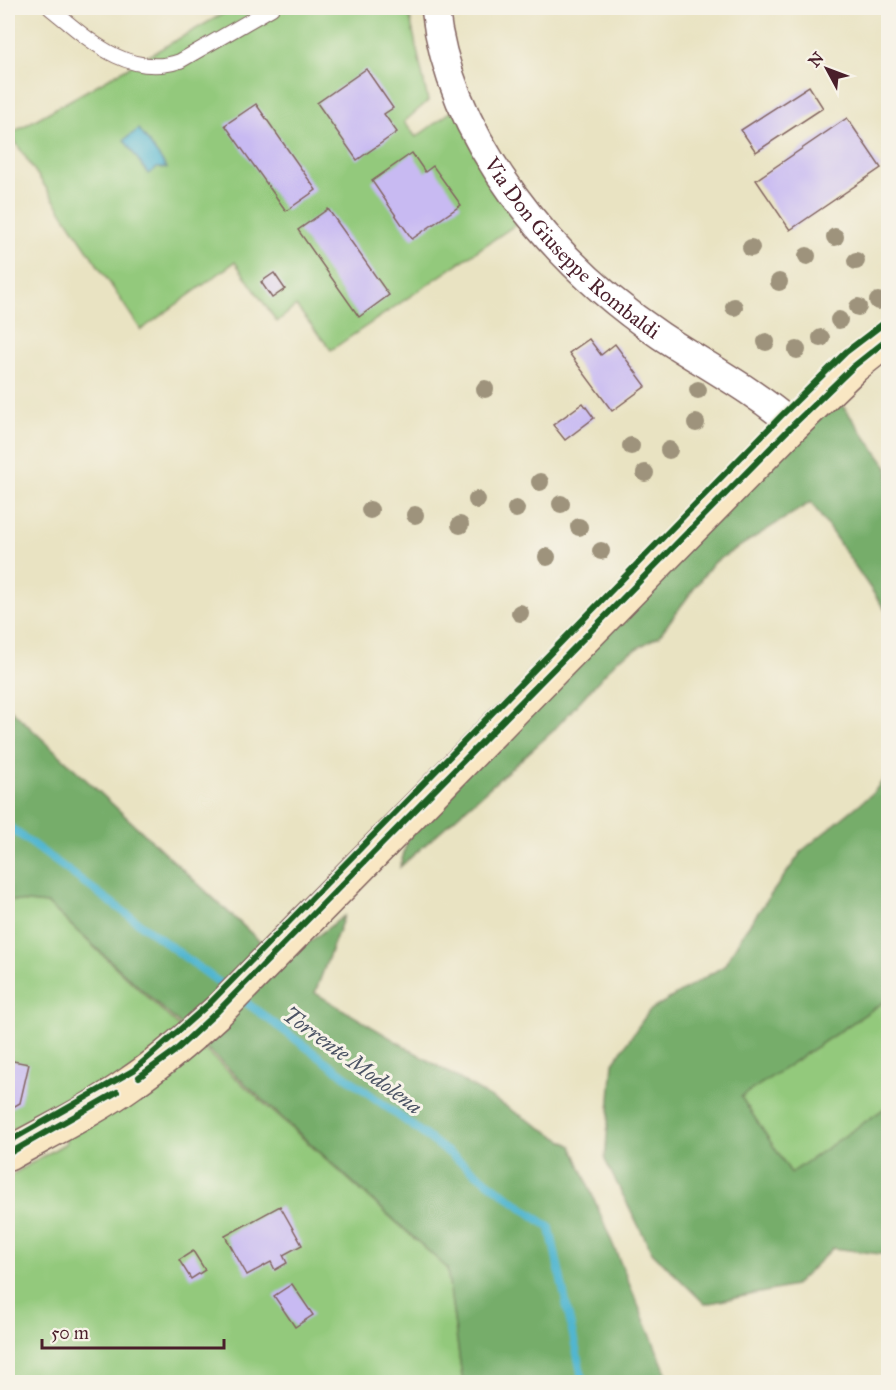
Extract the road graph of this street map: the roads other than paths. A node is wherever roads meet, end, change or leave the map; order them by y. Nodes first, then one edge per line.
1 (50, 8) edge
2 (272, 8) edge
3 (435, 8) edge
4 (888, 339) edge
5 (793, 425) junction
6 (8, 1154) edge

1 - 2 lane
3 - 5 street, Via Don Giuseppe Rombaldi
4 - 5 street
5 - 6 street

